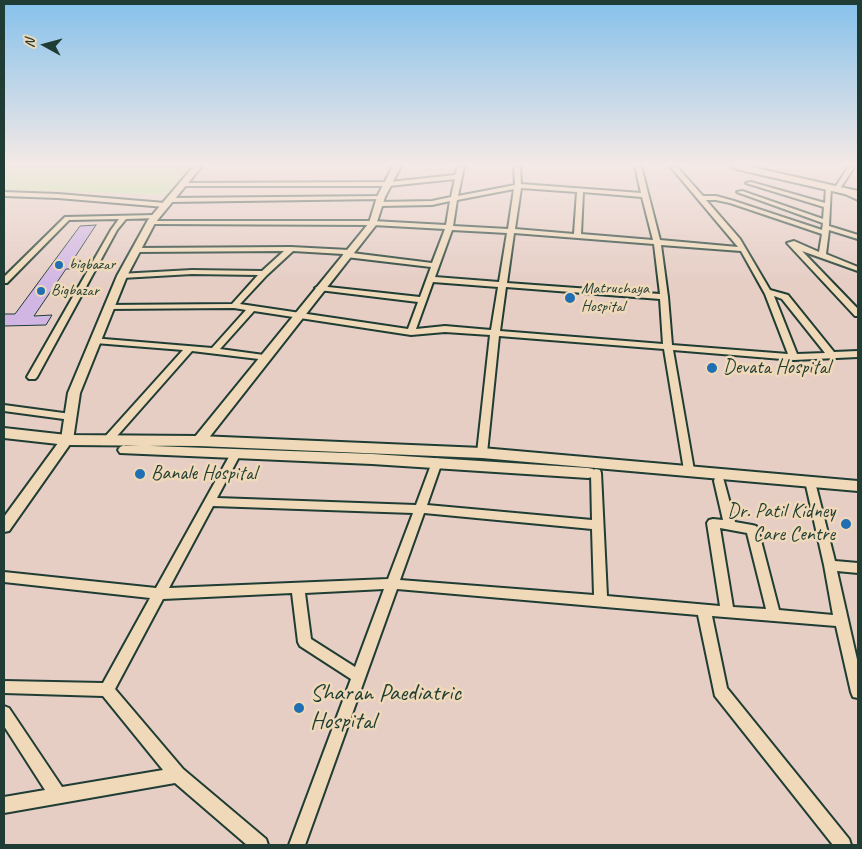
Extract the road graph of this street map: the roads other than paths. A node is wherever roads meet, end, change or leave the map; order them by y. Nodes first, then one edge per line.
1 (165, 206) edge
2 (378, 206) edge
3 (453, 206) edge
4 (515, 206) edge
5 (579, 206) edge
6 (648, 206) edge
7 (709, 206) edge
8 (745, 206) edge
9 (773, 206) edge
10 (828, 206) edge
11 (124, 217) junction
12 (153, 220) junction
13 (373, 223) junction
14 (449, 227) junction
15 (826, 228) junction
16 (512, 231) junction
17 (578, 236) junction
18 (858, 237) edge
19 (657, 243) junction
20 (291, 249) junction
21 (742, 249) junction
22 (137, 250) junction
23 (348, 253) junction
24 (822, 255) junction
25 (434, 265) junction
26 (858, 268) edge
27 (264, 273) junction
28 (122, 276) junction
29 (430, 279) junction
30 (4, 281) edge
31 (503, 285) junction
32 (320, 288) junction
33 (767, 291) junction
34 (664, 297) junction
35 (422, 300) junction
36 (234, 306) junction
37 (108, 307) junction
38 (252, 309) junction
39 (858, 314) edge
40 (297, 316) junction
41 (411, 332) junction
42 (495, 333) junction
43 (95, 340) junction
44 (190, 348) junction
45 (668, 348) junction
46 (214, 352) junction
47 (858, 354) edge
48 (832, 356) junction
49 (794, 357) junction
50 (264, 358) junction
51 (32, 377) dead end
52 (4, 408) edge
53 (71, 418) junction
54 (4, 433) edge
55 (4, 440) edge
56 (199, 441) junction
57 (106, 442) junction
58 (64, 444) junction
59 (482, 454) junction
60 (235, 455) junction
61 (437, 462) junction
62 (596, 473) junction
63 (690, 474) junction
64 (719, 481) junction
65 (811, 485) junction
66 (858, 486) edge
67 (858, 493) edge
68 (209, 502) junction
69 (420, 510) junction
70 (598, 525) junction
71 (730, 526) junction
72 (4, 527) edge
73 (830, 565) junction
74 (858, 568) edge
75 (4, 577) edge
76 (393, 584) junction
77 (298, 588) junction
78 (159, 594) junction
79 (601, 601) junction
80 (704, 610) junction
81 (727, 612) junction
82 (774, 615) junction
83 (840, 621) junction
84 (359, 676) junction
85 (4, 687) edge
86 (107, 690) junction
87 (858, 692) edge
88 (4, 713) edge
89 (176, 775) junction
90 (57, 794) junction
91 (4, 805) edge
92 (260, 845) edge
93 (296, 845) edge
94 (843, 845) edge

1 - 12 street
2 - 13 street
3 - 14 street
4 - 16 street
5 - 17 street
6 - 19 street
7 - 21 street
8 - 15 street
9 - 15 street
10 - 15 street
11 - 12 street
11 - 30 street
11 - 51 street
12 - 13 street
12 - 22 street
13 - 14 street
13 - 23 street
14 - 16 street
14 - 25 street
15 - 18 street
15 - 24 street
16 - 17 street
16 - 31 street
17 - 19 street
19 - 21 street
19 - 34 street
20 - 22 street
20 - 23 street
20 - 27 street
21 - 33 street
22 - 28 street
23 - 25 street
23 - 32 street
24 - 26 street
24 - 39 street
25 - 29 street
27 - 28 street
27 - 36 street
28 - 37 street
29 - 31 street
29 - 35 street
31 - 34 street
31 - 42 street
32 - 35 street
32 - 40 street
33 - 48 street
33 - 49 street
34 - 45 street
35 - 41 street
36 - 37 street
36 - 38 street
37 - 43 street
38 - 40 street
38 - 46 street
40 - 41 street
40 - 50 street
41 - 42 street
42 - 45 street
42 - 59 street
43 - 44 street
43 - 53 street
44 - 46 street
44 - 57 street
45 - 49 street
45 - 63 street
46 - 50 street
47 - 48 street
48 - 49 street
50 - 56 street
52 - 53 street
53 - 58 street
54 - 58 main road
55 - 58 main road
56 - 57 main road
56 - 59 main road
57 - 58 main road
58 - 60 main road
58 - 72 street
59 - 63 main road
60 - 61 main road
60 - 68 street
61 - 62 main road
61 - 69 street
62 - 63 main road
62 - 70 street
63 - 64 main road
63 - 65 main road
64 - 65 main road
64 - 71 street
65 - 66 main road
65 - 67 main road
65 - 73 street
68 - 69 street
68 - 78 street
69 - 70 street
69 - 76 street
70 - 79 street
71 - 81 street
71 - 82 street
73 - 74 street
73 - 83 street
75 - 78 street
76 - 77 street
76 - 79 street
76 - 84 street
77 - 78 street
77 - 84 street
78 - 86 street
79 - 80 street
80 - 81 street
80 - 94 street
81 - 82 street
82 - 83 street
83 - 87 street
84 - 93 street
85 - 86 street
86 - 89 street
88 - 90 street
89 - 90 street
89 - 92 street
90 - 91 street

